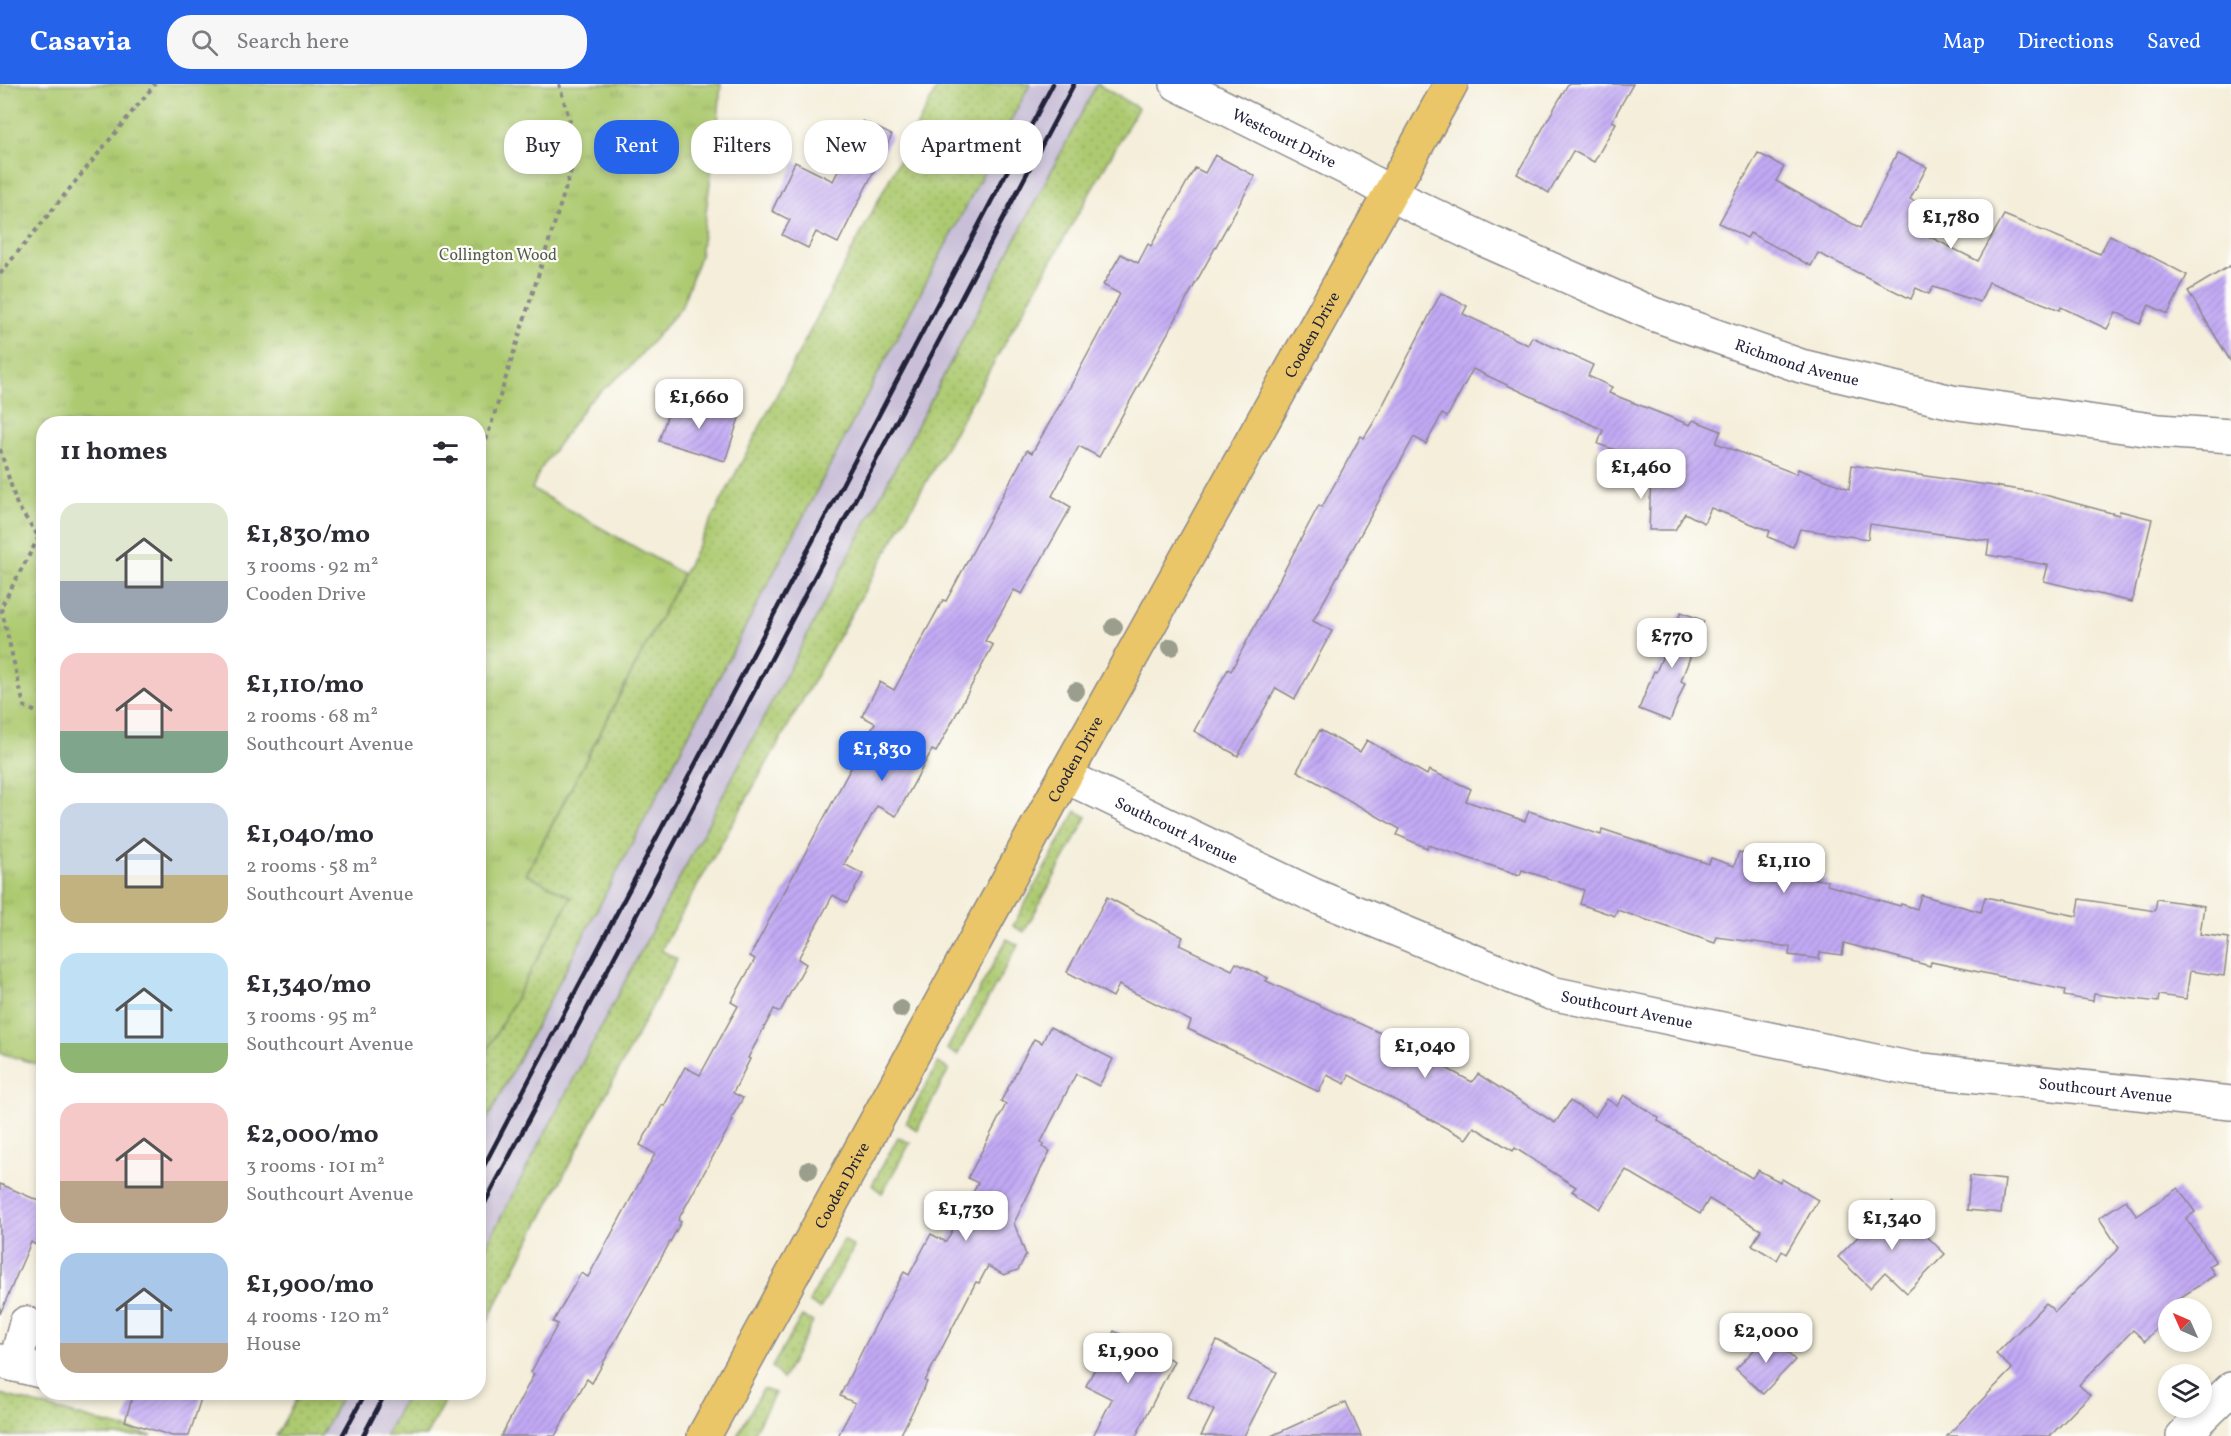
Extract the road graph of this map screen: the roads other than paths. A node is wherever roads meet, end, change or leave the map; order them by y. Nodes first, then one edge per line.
1 (1177, 84) edge
2 (1451, 84) edge
3 (1390, 193) junction
4 (2231, 436) edge
5 (1065, 776) junction
6 (2231, 1103) edge
7 (26, 1323) dead end
8 (19, 1366) edge
9 (2231, 1389) edge
10 (704, 1436) edge
11 (2183, 1436) edge

1 - 3 street, Westcourt Drive
2 - 3 main road, Cooden Drive
3 - 4 street, Richmond Avenue
3 - 5 main road, Cooden Drive
5 - 6 street, Southcourt Avenue
5 - 10 main road, Cooden Drive
7 - 8 street
9 - 11 street

